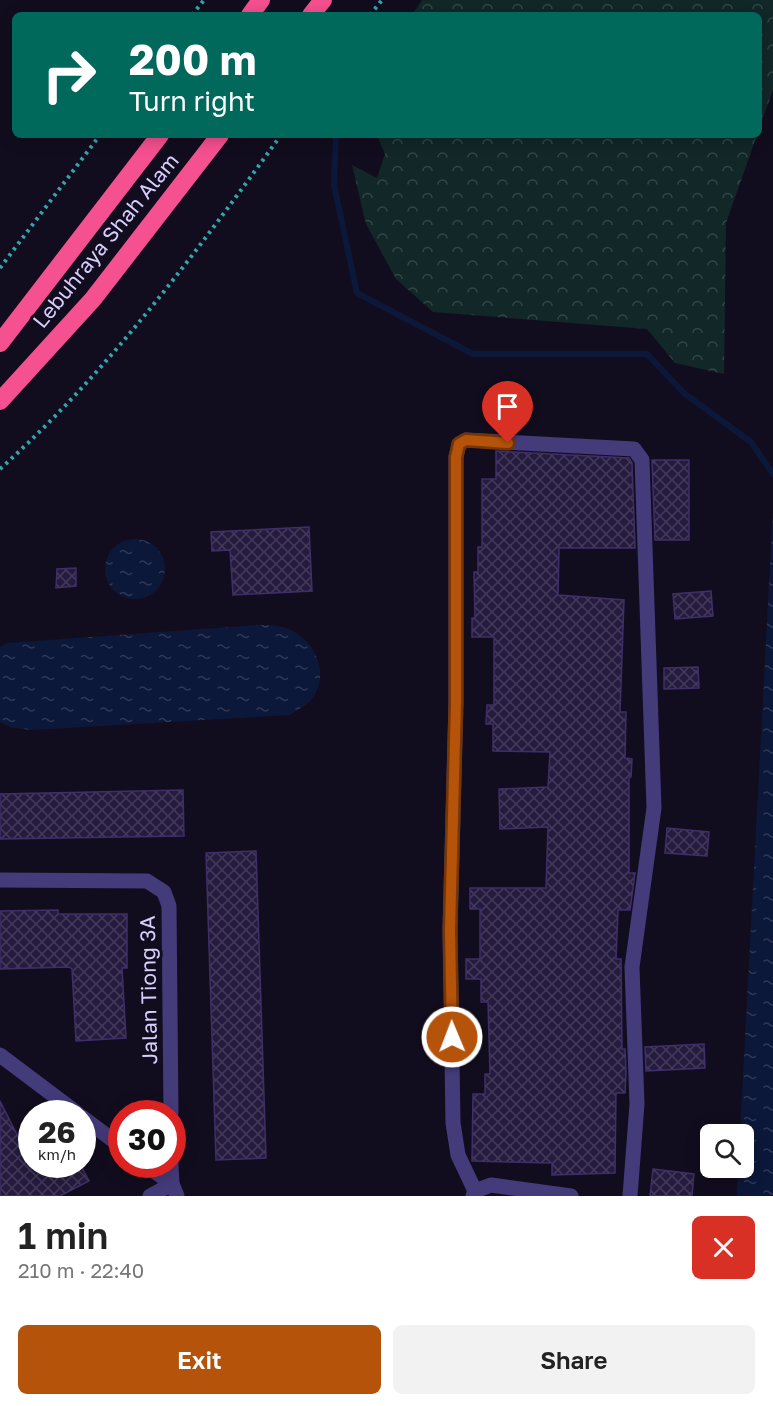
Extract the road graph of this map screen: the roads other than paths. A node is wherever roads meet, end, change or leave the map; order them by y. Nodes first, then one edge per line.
1 (323, 0) edge
2 (313, 12) edge
3 (158, 138) edge
4 (218, 138) edge
5 (0, 343) edge
6 (0, 401) edge
7 (0, 880) edge
8 (3, 1061) edge
9 (58, 1100) edge
10 (171, 1100) edge
11 (160, 1178) edge
12 (174, 1190) edge
13 (474, 1194) edge
14 (150, 1196) edge
15 (571, 1196) edge
16 (630, 1196) edge

1 - 2 highway
3 - 5 highway, Lebuhraya Shah Alam
4 - 6 highway, Lebuhraya Shah Alam
7 - 10 street, Jalan Tiong 3A
8 - 9 street
11 - 12 street
12 - 14 street
13 - 15 street
13 - 16 street

